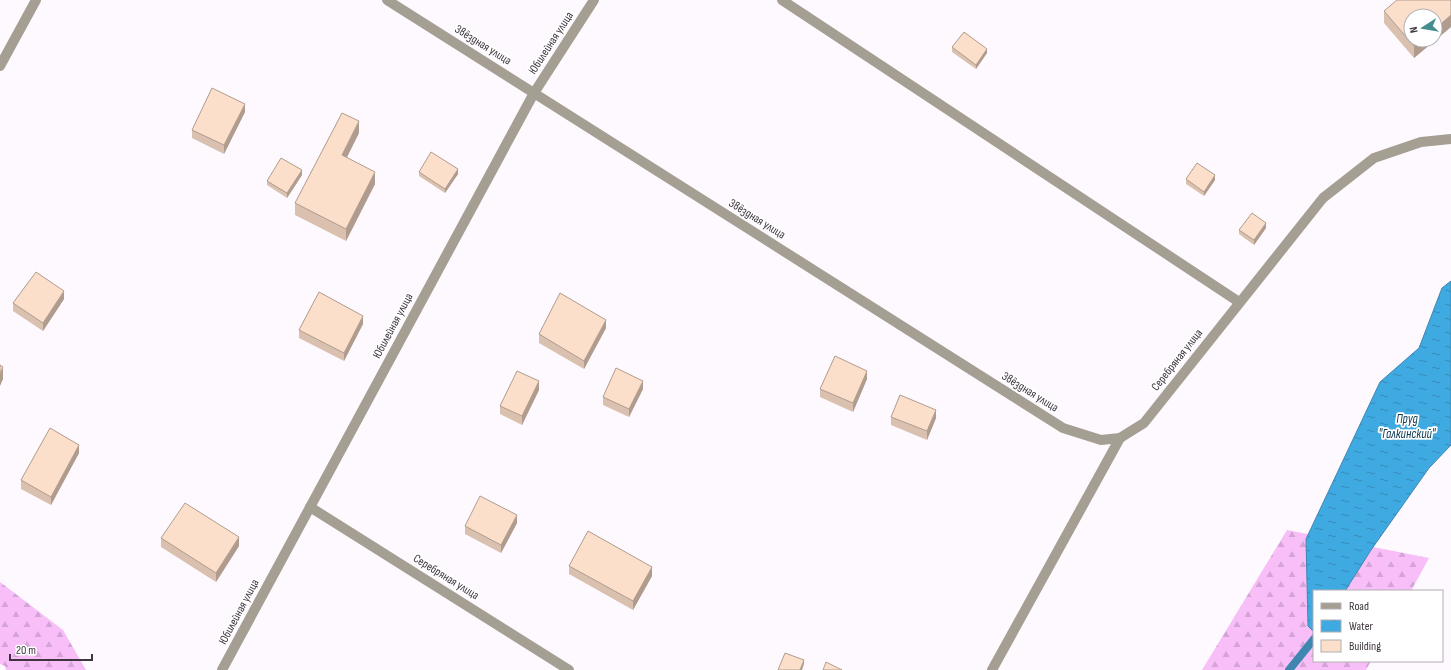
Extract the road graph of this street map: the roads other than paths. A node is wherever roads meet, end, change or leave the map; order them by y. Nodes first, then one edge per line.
1 (36, 0) edge
2 (387, 0) edge
3 (594, 0) edge
4 (782, 0) edge
5 (0, 66) edge
6 (534, 93) junction
7 (1451, 139) edge
8 (1239, 302) junction
9 (1120, 438) junction
10 (310, 507) junction
11 (222, 670) edge
12 (569, 670) edge
13 (992, 670) edge

1 - 5 street
2 - 6 street, Звёздная улица
3 - 6 street, Юбилейная улица
4 - 8 street
6 - 9 street, Звёздная улица
6 - 10 street, Юбилейная улица
7 - 8 street, Серебряная улица
8 - 9 street, Серебряная улица
9 - 13 street, Серебряная улица
10 - 11 street, Юбилейная улица
10 - 12 street, Серебряная улица

